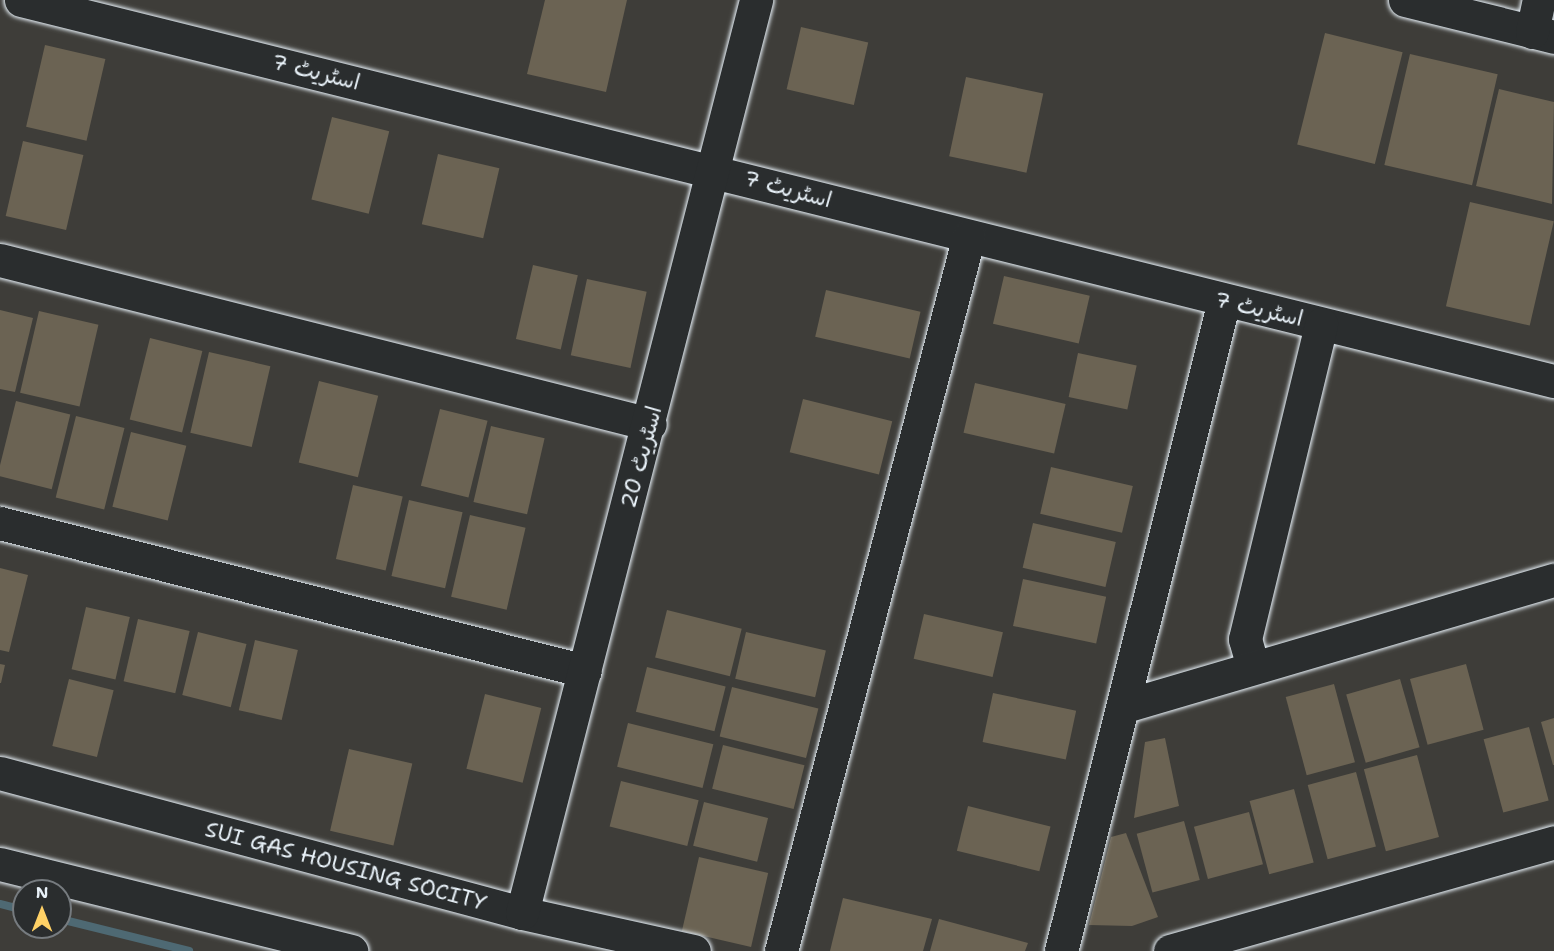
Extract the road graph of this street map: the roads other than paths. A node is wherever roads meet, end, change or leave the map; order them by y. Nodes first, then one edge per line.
1 (21, 0) edge
2 (756, 0) edge
3 (1405, 0) edge
4 (1539, 0) edge
5 (1543, 34) edge
6 (715, 170) junction
7 (969, 237) junction
8 (0, 260) edge
9 (1224, 301) junction
10 (1321, 324) junction
11 (1554, 381) edge
12 (650, 424) junction
13 (0, 523) edge
14 (1554, 580) edge
15 (1253, 667) junction
16 (585, 671) junction
17 (1125, 706) junction
18 (0, 773) edge
19 (1554, 842) edge
20 (0, 864) edge
21 (522, 913) junction
22 (351, 951) edge
23 (694, 951) edge
24 (781, 951) edge
25 (1061, 951) edge
26 (1170, 951) edge

1 - 6 street, اسٹریٹ 7
2 - 6 street, اسٹریٹ 20
3 - 5 street
4 - 5 street
6 - 7 street, اسٹریٹ 7
6 - 12 street, اسٹریٹ 20
7 - 9 street, اسٹریٹ 7
7 - 24 street
8 - 12 street
9 - 10 street, اسٹریٹ 7
9 - 17 street
10 - 11 street, اسٹریٹ 7
10 - 15 street
12 - 16 street, اسٹریٹ 20
13 - 16 street
14 - 15 street
15 - 17 street
16 - 21 street, اسٹریٹ 20
17 - 25 street
18 - 21 street, SUI GAS HOUSING SOCITY
19 - 26 street
20 - 22 street
21 - 23 street, SUI GAS HOUSING SOCITY

